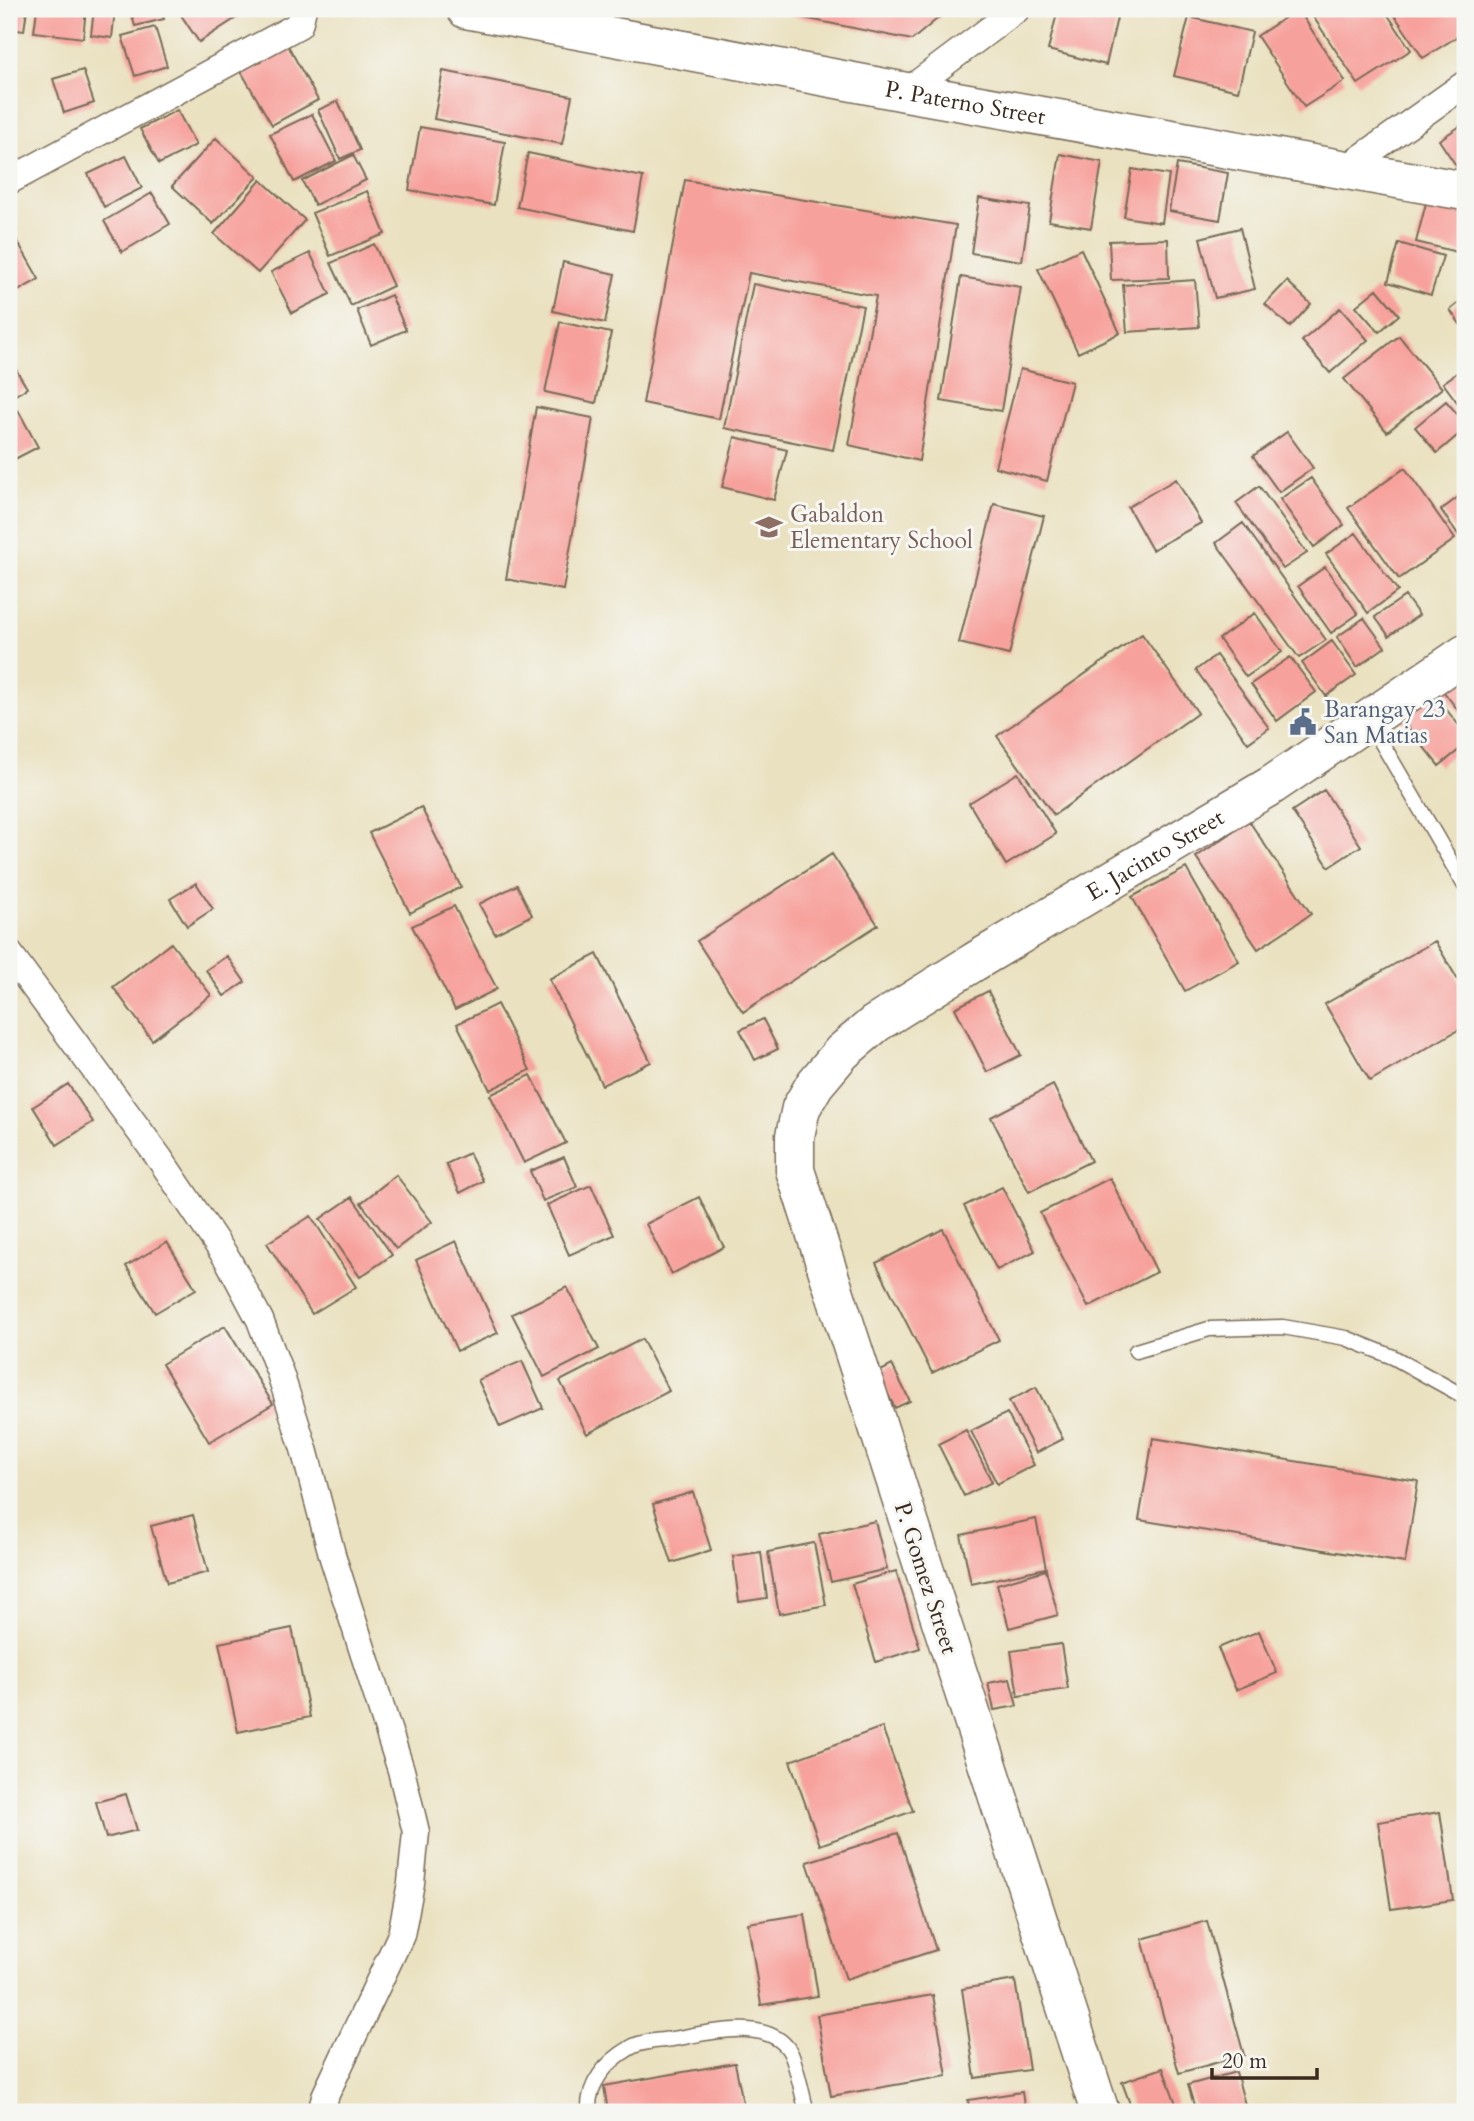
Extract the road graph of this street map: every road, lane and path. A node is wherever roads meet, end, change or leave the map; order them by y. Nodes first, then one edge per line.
1 (303, 9) edge
2 (466, 9) edge
3 (1017, 9) edge
4 (1465, 84) edge
5 (906, 92) junction
6 (1344, 170) junction
7 (9, 181) edge
8 (1465, 191) edge
9 (1465, 654) edge
10 (1369, 721) junction
11 (1465, 886) edge
12 (9, 953) edge
13 (842, 1052) joint
14 (1136, 1351) dead end
15 (1465, 1397) edge
16 (321, 2112) edge
17 (589, 2112) edge
18 (807, 2112) edge
19 (1100, 2112) edge

1 - 7 street
2 - 5 main road, P. Paterno Street
3 - 5 street
4 - 6 street
5 - 6 main road, P. Paterno Street
6 - 8 main road, P. Paterno Street
9 - 10 main road, E. Jacinto Street
10 - 11 lane
10 - 13 main road, E. Jacinto Street
12 - 16 street
13 - 19 main road, P. Gomez Street
14 - 15 lane
17 - 18 lane

